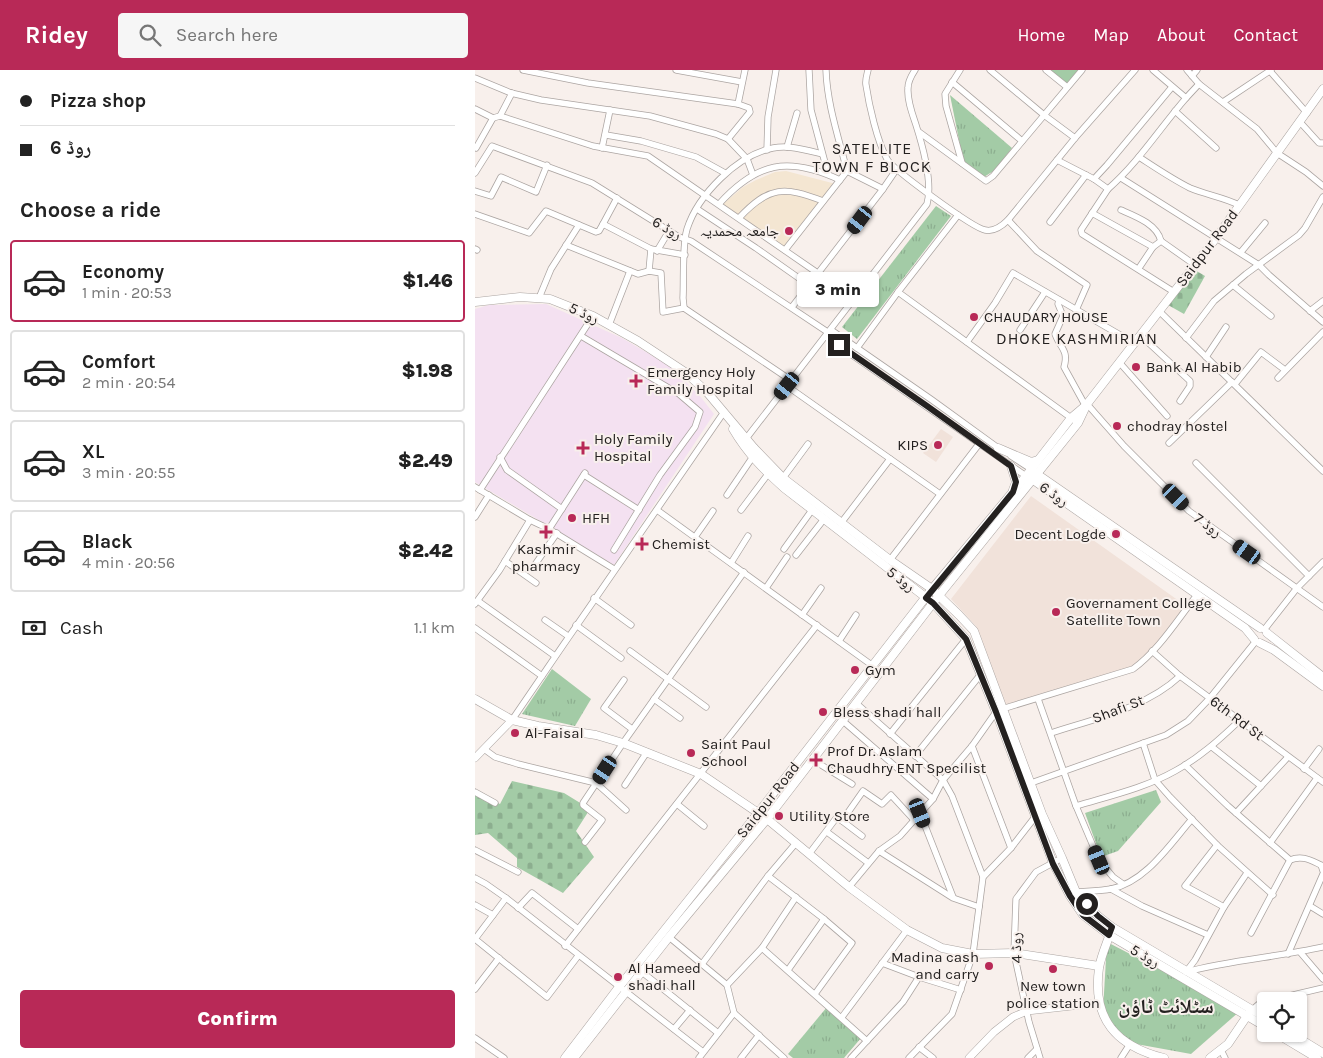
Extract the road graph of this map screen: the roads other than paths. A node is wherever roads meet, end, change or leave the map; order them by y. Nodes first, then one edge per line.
1 (523, 70) edge
2 (676, 70) edge
3 (745, 70) edge
4 (777, 70) edge
5 (809, 70) edge
6 (827, 70) edge
7 (867, 70) edge
8 (915, 70) edge
9 (960, 70) edge
10 (990, 70) edge
11 (1046, 70) edge
12 (1082, 70) edge
13 (1135, 70) edge
14 (1153, 70) edge
15 (1187, 70) edge
16 (1197, 70) edge
17 (1270, 70) edge
18 (1192, 76) junction
19 (475, 78) edge
20 (742, 82) junction
21 (952, 82) junction
22 (1199, 84) junction
23 (1067, 87) junction
24 (1172, 87) junction
25 (1323, 90) edge
26 (512, 94) junction
27 (1186, 98) junction
28 (1223, 102) junction
29 (738, 104) junction
30 (475, 109) edge
31 (610, 110) junction
32 (1175, 111) junction
33 (797, 112) dead end
34 (1307, 113) junction
35 (1044, 115) junction
36 (497, 117) junction
37 (1300, 122) junction
38 (919, 132) junction
39 (606, 135) junction
40 (1075, 138) junction
41 (728, 140) junction
42 (1022, 141) junction
43 (1323, 144) edge
44 (787, 147) junction
45 (475, 148) edge
46 (602, 148) junction
47 (1216, 148) dead end
48 (767, 150) junction
49 (487, 153) junction
50 (1277, 153) junction
51 (822, 154) junction
52 (1139, 157) junction
53 (747, 159) junction
54 (1057, 160) junction
55 (962, 164) junction
56 (547, 165) junction
57 (896, 170) junction
58 (847, 172) junction
59 (475, 173) edge
60 (725, 173) junction
61 (828, 174) junction
62 (753, 175) junction
63 (1086, 175) junction
64 (1121, 178) junction
65 (1094, 179) junction
66 (840, 180) junction
67 (1323, 186) edge
68 (883, 189) junction
69 (1108, 189) junction
70 (475, 191) edge
71 (930, 193) junction
72 (705, 195) junction
73 (1323, 197) edge
74 (617, 198) junction
75 (823, 201) junction
76 (719, 204) junction
77 (1239, 205) junction
78 (697, 209) junction
79 (1121, 210) dead end
80 (1092, 213) junction
81 (475, 214) edge
82 (958, 215) junction
83 (739, 218) junction
84 (1008, 220) junction
85 (1050, 222) dead end
86 (1265, 223) dead end
87 (603, 224) junction
88 (579, 225) junction
89 (669, 231) junction
90 (1216, 238) junction
91 (685, 239) junction
92 (1161, 241) junction
93 (567, 245) junction
94 (1153, 247) junction
95 (654, 250) junction
96 (785, 250) junction
97 (1241, 252) junction
98 (685, 255) junction
99 (1195, 265) junction
100 (1259, 265) junction
101 (1139, 268) junction
102 (629, 271) junction
103 (649, 271) junction
104 (819, 274) junction
105 (1233, 284) junction
106 (809, 286) junction
107 (898, 292) junction
108 (1045, 292) junction
109 (1174, 292) junction
110 (539, 298) junction
111 (1059, 300) junction
112 (1323, 301) edge
113 (475, 302) edge
114 (792, 307) junction
115 (684, 308) junction
116 (1076, 310) junction
117 (1159, 311) junction
118 (1310, 312) junction
119 (593, 316) junction
120 (1271, 316) dead end
121 (1323, 322) edge
122 (609, 325) junction
123 (1226, 327) dead end
124 (1020, 330) dead end
125 (1323, 332) edge
126 (829, 333) junction
127 (581, 336) junction
128 (1140, 336) junction
129 (1186, 338) junction
130 (967, 342) junction
131 (1134, 343) junction
132 (857, 348) junction
133 (870, 357) junction
134 (1207, 357) junction
135 (1119, 362) junction
136 (865, 363) junction
137 (1285, 370) junction
138 (1277, 378) dead end
139 (1233, 383) junction
140 (789, 384) junction
141 (932, 400) junction
142 (1180, 401) dead end
143 (1086, 405) junction
144 (927, 406) junction
145 (724, 412) junction
146 (1167, 416) dead end
147 (1075, 420) junction
148 (744, 441) junction
149 (1169, 443) dead end
150 (808, 444) dead end
151 (979, 444) junction
152 (998, 448) junction
153 (501, 457) junction
154 (752, 458) junction
155 (890, 459) junction
156 (1049, 459) junction
157 (1038, 460) junction
158 (1196, 463) dead end
159 (1011, 466) junction
160 (1323, 471) edge
161 (768, 474) junction
162 (1032, 474) junction
163 (783, 478) junction
164 (1049, 482) junction
165 (1025, 488) junction
166 (477, 489) edge
167 (1013, 492) junction
168 (1051, 492) junction
169 (940, 494) junction
170 (489, 495) junction
171 (727, 495) dead end
172 (562, 508) junction
173 (639, 510) junction
174 (657, 510) junction
175 (741, 510) dead end
176 (812, 510) junction
177 (713, 511) dead end
178 (475, 517) edge
179 (824, 519) junction
180 (530, 520) junction
181 (841, 523) junction
182 (549, 529) junction
183 (557, 534) junction
184 (749, 536) dead end
185 (695, 537) junction
186 (784, 549) dead end
187 (614, 550) dead end
188 (796, 556) dead end
189 (787, 557) dead end
190 (890, 560) junction
191 (505, 561) junction
192 (1323, 562) edge
193 (731, 563) junction
194 (534, 566) dead end
195 (614, 569) junction
196 (743, 572) junction
197 (1309, 576) junction
198 (536, 583) dead end
199 (766, 588) junction
200 (821, 588) dead end
201 (1297, 588) junction
202 (932, 590) junction
203 (1197, 595) junction
204 (939, 596) junction
205 (594, 598) junction
206 (926, 598) junction
207 (476, 602) edge
208 (933, 603) junction
209 (1323, 607) edge
210 (803, 615) junction
211 (856, 615) dead end
212 (545, 620) dead end
213 (576, 625) junction
214 (631, 625) dead end
215 (817, 625) junction
216 (475, 628) edge
217 (1264, 630) junction
218 (568, 636) junction
219 (966, 639) junction
220 (839, 641) junction
221 (1257, 641) junction
222 (1152, 651) junction
223 (630, 652) dead end
224 (555, 656) junction
225 (621, 658) dead end
226 (873, 666) junction
227 (981, 674) junction
228 (541, 676) junction
229 (1180, 676) junction
230 (1323, 678) edge
231 (624, 680) dead end
232 (668, 680) junction
233 (1323, 686) edge
234 (1210, 698) junction
235 (475, 699) edge
236 (654, 699) junction
237 (1038, 699) junction
238 (856, 703) junction
239 (705, 707) dead end
240 (999, 711) junction
241 (680, 718) dead end
242 (512, 720) junction
243 (843, 721) junction
244 (1239, 721) junction
245 (632, 729) junction
246 (1051, 733) junction
247 (890, 734) junction
248 (623, 743) junction
249 (1143, 743) junction
250 (972, 746) junction
251 (1211, 746) junction
252 (484, 749) junction
253 (1319, 749) dead end
254 (647, 752) junction
255 (476, 756) edge
256 (915, 756) junction
257 (1288, 757) junction
258 (813, 760) junction
259 (1185, 765) junction
260 (1304, 769) junction
261 (1063, 771) junction
262 (701, 774) junction
263 (1321, 779) edge
264 (943, 780) junction
265 (1155, 780) junction
266 (596, 784) junction
267 (852, 784) dead end
268 (1031, 784) junction
269 (625, 785) dead end
270 (1261, 786) junction
271 (475, 792) edge
272 (933, 799) junction
273 (495, 803) dead end
274 (677, 804) junction
275 (1076, 806) junction
276 (625, 810) dead end
277 (759, 813) junction
278 (920, 813) junction
279 (1236, 813) junction
280 (1038, 816) junction
281 (767, 819) junction
282 (1192, 819) junction
283 (914, 820) junction
284 (842, 821) junction
285 (703, 826) dead end
286 (827, 832) junction
287 (863, 836) dead end
288 (585, 842) dead end
289 (796, 843) junction
290 (1271, 843) junction
291 (1217, 845) junction
292 (1011, 848) junction
293 (475, 850) edge
294 (879, 850) junction
295 (809, 854) junction
296 (1062, 858) junction
297 (1323, 858) edge
298 (1291, 860) junction
299 (867, 862) junction
300 (1053, 864) junction
301 (1322, 870) edge
302 (518, 872) dead end
303 (1247, 873) junction
304 (769, 876) junction
305 (983, 877) junction
306 (475, 878) edge
307 (1123, 884) junction
308 (849, 887) junction
309 (1111, 889) junction
310 (1076, 892) junction
311 (1273, 895) junction
312 (796, 897) junction
313 (506, 898) junction
314 (953, 898) junction
315 (475, 905) edge
316 (1310, 906) junction
317 (979, 907) junction
318 (1224, 907) junction
319 (518, 908) junction
320 (1323, 914) edge
321 (493, 915) junction
322 (825, 919) junction
323 (1112, 927) junction
324 (578, 929) junction
325 (907, 930) junction
326 (1251, 933) dead end
327 (476, 935) edge
328 (1109, 935) junction
329 (1208, 935) junction
330 (669, 937) junction
331 (565, 946) junction
332 (1323, 947) edge
333 (762, 948) junction
334 (1300, 952) junction
335 (1013, 953) junction
336 (973, 954) junction
337 (1288, 954) junction
338 (578, 956) junction
339 (499, 958) junction
340 (882, 963) junction
341 (702, 964) junction
342 (1099, 966) junction
343 (788, 970) junction
344 (643, 972) junction
345 (1187, 972) junction
346 (919, 977) junction
347 (1323, 979) edge
348 (727, 985) junction
349 (1323, 988) edge
350 (622, 989) junction
351 (475, 990) edge
352 (961, 990) junction
353 (1306, 992) edge
354 (815, 994) junction
355 (1099, 1003) junction
356 (1257, 1006) edge
357 (689, 1010) junction
358 (1027, 1011) junction
359 (734, 1013) junction
360 (1250, 1013) junction
361 (1257, 1015) edge
362 (842, 1017) junction
363 (1257, 1019) edge
364 (674, 1029) junction
365 (718, 1033) junction
366 (759, 1036) junction
367 (476, 1041) edge
368 (867, 1041) junction
369 (1290, 1042) edge
370 (1305, 1042) edge
371 (1130, 1044) junction
372 (919, 1048) junction
373 (1037, 1049) junction
374 (1221, 1050) junction
375 (703, 1052) junction
376 (1323, 1053) edge
377 (573, 1056) edge
378 (1159, 1057) edge
379 (505, 1058) edge
380 (699, 1058) edge
381 (741, 1058) edge
382 (784, 1058) edge
383 (851, 1058) edge
384 (909, 1058) edge
385 (933, 1058) edge
386 (969, 1058) edge
387 (1028, 1058) edge
388 (1040, 1058) edge
389 (1121, 1058) edge
390 (1209, 1058) edge
391 (1225, 1058) edge
392 (1317, 1058) edge

1 - 29 street
2 - 20 street
3 - 20 street
4 - 48 street
5 - 51 street
6 - 58 street
7 - 57 street
8 - 38 street
9 - 21 street
10 - 35 street
11 - 23 street
12 - 23 street
13 - 40 street
14 - 24 street
15 - 18 street
16 - 18 street
17 - 28 street
17 - 34 street
18 - 22 street
19 - 26 street
20 - 29 street
21 - 42 street
21 - 55 street
22 - 27 street
22 - 28 street
23 - 35 street
24 - 27 street
24 - 65 street
25 - 34 main road, Saidpur Road
26 - 31 street
26 - 36 street
27 - 32 street
28 - 50 street
29 - 41 street
30 - 36 street
31 - 39 street
31 - 41 street
32 - 47 street
32 - 52 street
33 - 44 street
34 - 37 main road, Saidpur Road
35 - 40 street
35 - 42 street
36 - 45 street
36 - 46 street
37 - 43 street
37 - 50 main road, Saidpur Road
38 - 55 street
38 - 71 street
39 - 46 street
39 - 60 street
40 - 54 street
41 - 53 street
42 - 55 street
44 - 48 street
44 - 51 street
45 - 49 street
46 - 72 street
48 - 53 street
49 - 56 street, روڈ 6
49 - 59 street
50 - 67 street
50 - 77 main road, Saidpur Road
51 - 61 street
52 - 64 street
52 - 77 street
53 - 60 street
53 - 62 street
54 - 63 street
54 - 84 street
56 - 70 street
56 - 74 street, روڈ 6
57 - 68 street
57 - 71 street
58 - 66 street
58 - 68 street
60 - 72 street
61 - 62 street
61 - 66 street
62 - 76 street
63 - 65 street
63 - 85 street
64 - 69 street
64 - 90 street
65 - 69 street
66 - 75 street
68 - 104 street
69 - 80 street
71 - 82 street
71 - 126 street
72 - 76 street
72 - 78 street
73 - 100 street
74 - 87 street
74 - 89 street, روڈ 6
75 - 83 street
75 - 96 street
76 - 83 street
77 - 90 main road, Saidpur Road
78 - 91 street
78 - 106 street
79 - 92 street
80 - 94 street
80 - 101 street
81 - 88 street
82 - 84 street
82 - 107 street
83 - 96 street
84 - 116 street
86 - 97 street
87 - 88 street
87 - 95 street
88 - 93 street
89 - 91 street, روڈ 6
89 - 95 street
90 - 97 street
90 - 99 main road, Saidpur Road
91 - 98 street
91 - 114 street, روڈ 6
92 - 94 street
92 - 99 street
93 - 102 street
93 - 110 street
94 - 101 street
95 - 98 street
95 - 103 street
96 - 104 street
97 - 100 street
98 - 115 street
99 - 109 main road, Saidpur Road
100 - 105 street
100 - 118 street
101 - 109 street
102 - 103 street
102 - 122 street
103 - 115 street
104 - 106 street
105 - 120 street
105 - 129 street
106 - 114 street
107 - 130 street
107 - 132 street
108 - 111 street
108 - 124 street
108 - 130 street
109 - 117 main road, Saidpur Road
110 - 113 main road, روڈ 5
110 - 119 main road, روڈ 5
111 - 116 street
111 - 143 street, روڈ 7
112 - 118 street
114 - 126 street, روڈ 6
115 - 140 street
116 - 131 street
117 - 128 main road, Saidpur Road
117 - 129 street
118 - 121 street
119 - 122 main road, روڈ 5
119 - 127 street
122 - 145 main road, روڈ 5
123 - 134 street
125 - 137 street
126 - 132 street, روڈ 6
126 - 136 street, روڈ 6
126 - 140 street
127 - 153 street
127 - 173 street
128 - 131 main road, Saidpur Road
128 - 142 street
129 - 134 street
130 - 147 street
131 - 135 main road, Saidpur Road
132 - 133 street, روڈ 6
133 - 136 street
133 - 141 street, روڈ 6
134 - 139 street
135 - 143 main road, Saidpur Road
135 - 146 street
136 - 144 street, روڈ 6
137 - 138 street
137 - 139 street
139 - 149 street
139 - 160 street
140 - 148 street
140 - 155 street
141 - 144 street
141 - 152 street, روڈ 6
143 - 147 main road, Saidpur Road
143 - 201 street, روڈ 7
144 - 151 street, روڈ 6
145 - 148 main road, روڈ 5
145 - 174 street
147 - 156 main road, Saidpur Road
147 - 157 main road, Saidpur Road
148 - 154 main road, روڈ 5
148 - 163 main road, روڈ 5
150 - 163 street
151 - 159 street, روڈ 6
151 - 169 street
152 - 157 main road
152 - 162 street, روڈ 6
153 - 166 street
153 - 172 street
154 - 161 main road, روڈ 5
154 - 171 street
155 - 169 street
155 - 181 street
156 - 162 main road, Saidpur Road
156 - 164 main road
157 - 162 main road, Saidpur Road
158 - 197 street
159 - 162 street, روڈ 6
159 - 167 main road
161 - 175 street
161 - 176 main road, روڈ 5
162 - 164 main road, روڈ 6
162 - 165 main road, Saidpur Road
162 - 167 main road, Saidpur Road
162 - 168 main road, روڈ 6
163 - 181 main road, روڈ 5
164 - 217 main road, روڈ 6
165 - 168 main road
165 - 204 main road, Saidpur Road
166 - 170 street
167 - 202 main road, Saidpur Road
168 - 203 main road, روڈ 6
169 - 190 street
170 - 178 street
170 - 180 street
172 - 173 street
172 - 182 street
173 - 187 street
174 - 185 street
174 - 195 street
176 - 179 main road, روڈ 5
176 - 186 street
177 - 185 street
179 - 188 street
179 - 206 main road, روڈ 5
180 - 182 street
180 - 191 street
181 - 190 main road, روڈ 5
182 - 183 street
183 - 194 street
183 - 195 street
184 - 193 street
185 - 193 street
189 - 199 street
190 - 202 main road, روڈ 5
191 - 198 street
191 - 207 street
192 - 197 street
193 - 196 street
195 - 205 street
196 - 199 street
196 - 232 street
197 - 201 street
199 - 210 street
200 - 210 street
201 - 209 street, روڈ 7
201 - 217 street
202 - 204 main road, روڈ 5
202 - 206 main road, Saidpur Road
203 - 221 main road, روڈ 6
203 - 222 street
204 - 208 main road, Saidpur Road
204 - 240 main road, روڈ 5
205 - 213 street
205 - 214 street
206 - 208 main road, روڈ 5
206 - 226 main road, Saidpur Road
207 - 224 street
208 - 219 main road, روڈ 5
208 - 238 main road, Saidpur Road
210 - 215 street
211 - 220 street
212 - 218 street
213 - 218 street
213 - 225 street
215 - 220 street
215 - 262 street
216 - 228 street
217 - 221 main road
217 - 221 main road
217 - 230 main road, روڈ 6
218 - 224 street
219 - 227 main road, روڈ 5
219 - 247 street
220 - 226 street
221 - 233 main road, روڈ 6
221 - 234 street
222 - 229 street, 6th Rd St
222 - 237 street
223 - 232 street
224 - 228 street
226 - 277 main road, Saidpur Road
227 - 240 main road, روڈ 5
227 - 256 street
228 - 242 street
229 - 234 street, 6th Rd St
229 - 246 street, Shafi St
231 - 245 street
232 - 236 street
232 - 239 street
234 - 244 street, 6th Rd St
234 - 249 street
235 - 242 main road
236 - 241 street
236 - 245 street
237 - 240 street
237 - 246 street
238 - 243 main road, Saidpur Road
238 - 247 street
240 - 250 street
240 - 268 main road, روڈ 5
240 - 280 main road, روڈ 5
242 - 248 main road
242 - 252 street
243 - 258 main road, Saidpur Road
243 - 272 street
244 - 251 street
244 - 257 street, 6th Rd St
245 - 248 street
246 - 261 street
247 - 256 street
248 - 254 main road
248 - 266 street
249 - 261 street
249 - 265 street
250 - 264 street
250 - 292 street
251 - 259 street
251 - 270 street
252 - 255 street
252 - 266 street
253 - 260 street
254 - 262 main road
254 - 269 street
256 - 264 street
257 - 260 street, 6th Rd St
257 - 270 street
258 - 267 street
258 - 281 main road, Saidpur Road
259 - 265 street
259 - 279 street
260 - 263 street, 6th Rd St
261 - 268 street
261 - 275 street
262 - 274 street
262 - 277 main road
263 - 290 street
264 - 272 street
264 - 305 street
265 - 275 street
265 - 282 street
266 - 276 street
266 - 288 street
268 - 280 main road, روڈ 5
270 - 279 street
271 - 273 street
272 - 278 street
274 - 285 street
274 - 324 street
275 - 307 street
277 - 281 main road
277 - 350 main road, Saidpur Road
278 - 283 street
278 - 314 street
279 - 290 street
280 - 292 street
280 - 296 main road, روڈ 5
280 - 300 main road, روڈ 5
281 - 289 main road
281 - 330 main road, Saidpur Road
282 - 291 street
282 - 307 street
283 - 284 street
283 - 294 street
284 - 286 street
284 - 287 street
286 - 295 street
286 - 299 street
289 - 295 main road
289 - 304 street
290 - 298 street
291 - 303 street
291 - 318 street
292 - 305 street
293 - 302 street
294 - 299 street
294 - 314 street
295 - 308 main road
296 - 300 street, روڈ 4
296 - 310 main road, روڈ 5
297 - 301 street
298 - 301 street
298 - 311 street
299 - 308 street
300 - 328 main road, روڈ 5
300 - 335 street, روڈ 4
301 - 316 street
303 - 311 street
303 - 318 street
304 - 312 street
304 - 341 street
305 - 317 street
306 - 313 street
307 - 309 street
308 - 325 main road
309 - 310 street
309 - 329 street
310 - 323 main road, روڈ 5
311 - 326 street
312 - 322 street
312 - 333 street
313 - 319 street
313 - 321 street
314 - 317 street
315 - 321 street
316 - 320 street
316 - 337 street
317 - 336 street
318 - 329 street
319 - 324 street
319 - 331 street
321 - 327 street
322 - 343 street
322 - 354 street
323 - 328 main road
323 - 345 main road, روڈ 5
324 - 331 street
325 - 336 main road
325 - 340 street
327 - 339 street
328 - 342 main road
328 - 360 main road, روڈ 5
329 - 345 street
330 - 341 street
330 - 344 main road, Saidpur Road
331 - 338 street
332 - 334 street
333 - 343 street
333 - 348 street
334 - 337 street
334 - 347 street
335 - 336 main road
335 - 342 main road
335 - 358 street, روڈ 4
336 - 352 street
337 - 345 street
338 - 339 street
338 - 350 street
339 - 351 street
340 - 346 street
340 - 362 street
341 - 348 street
342 - 355 main road
343 - 354 street
344 - 350 main road, Saidpur Road
344 - 357 street
345 - 360 main road, روڈ 5
346 - 352 street
346 - 368 street
348 - 359 street
349 - 353 street
350 - 364 street
350 - 377 main road, Saidpur Road
352 - 372 street
354 - 362 street
355 - 358 street
355 - 371 main road
356 - 360 street
357 - 364 street
357 - 365 street
358 - 373 street, روڈ 4
358 - 386 street
359 - 365 street
359 - 366 street
360 - 361 main road, روڈ 5
360 - 363 main road, روڈ 5
360 - 374 main road
362 - 368 street
364 - 375 street
365 - 375 street
366 - 381 street
366 - 382 street
367 - 379 street
368 - 383 street
369 - 392 main road
370 - 376 main road
371 - 378 main road
371 - 389 street
372 - 384 street
372 - 385 street
373 - 387 street
373 - 388 street, روڈ 4
374 - 390 main road
374 - 391 street
375 - 380 street

